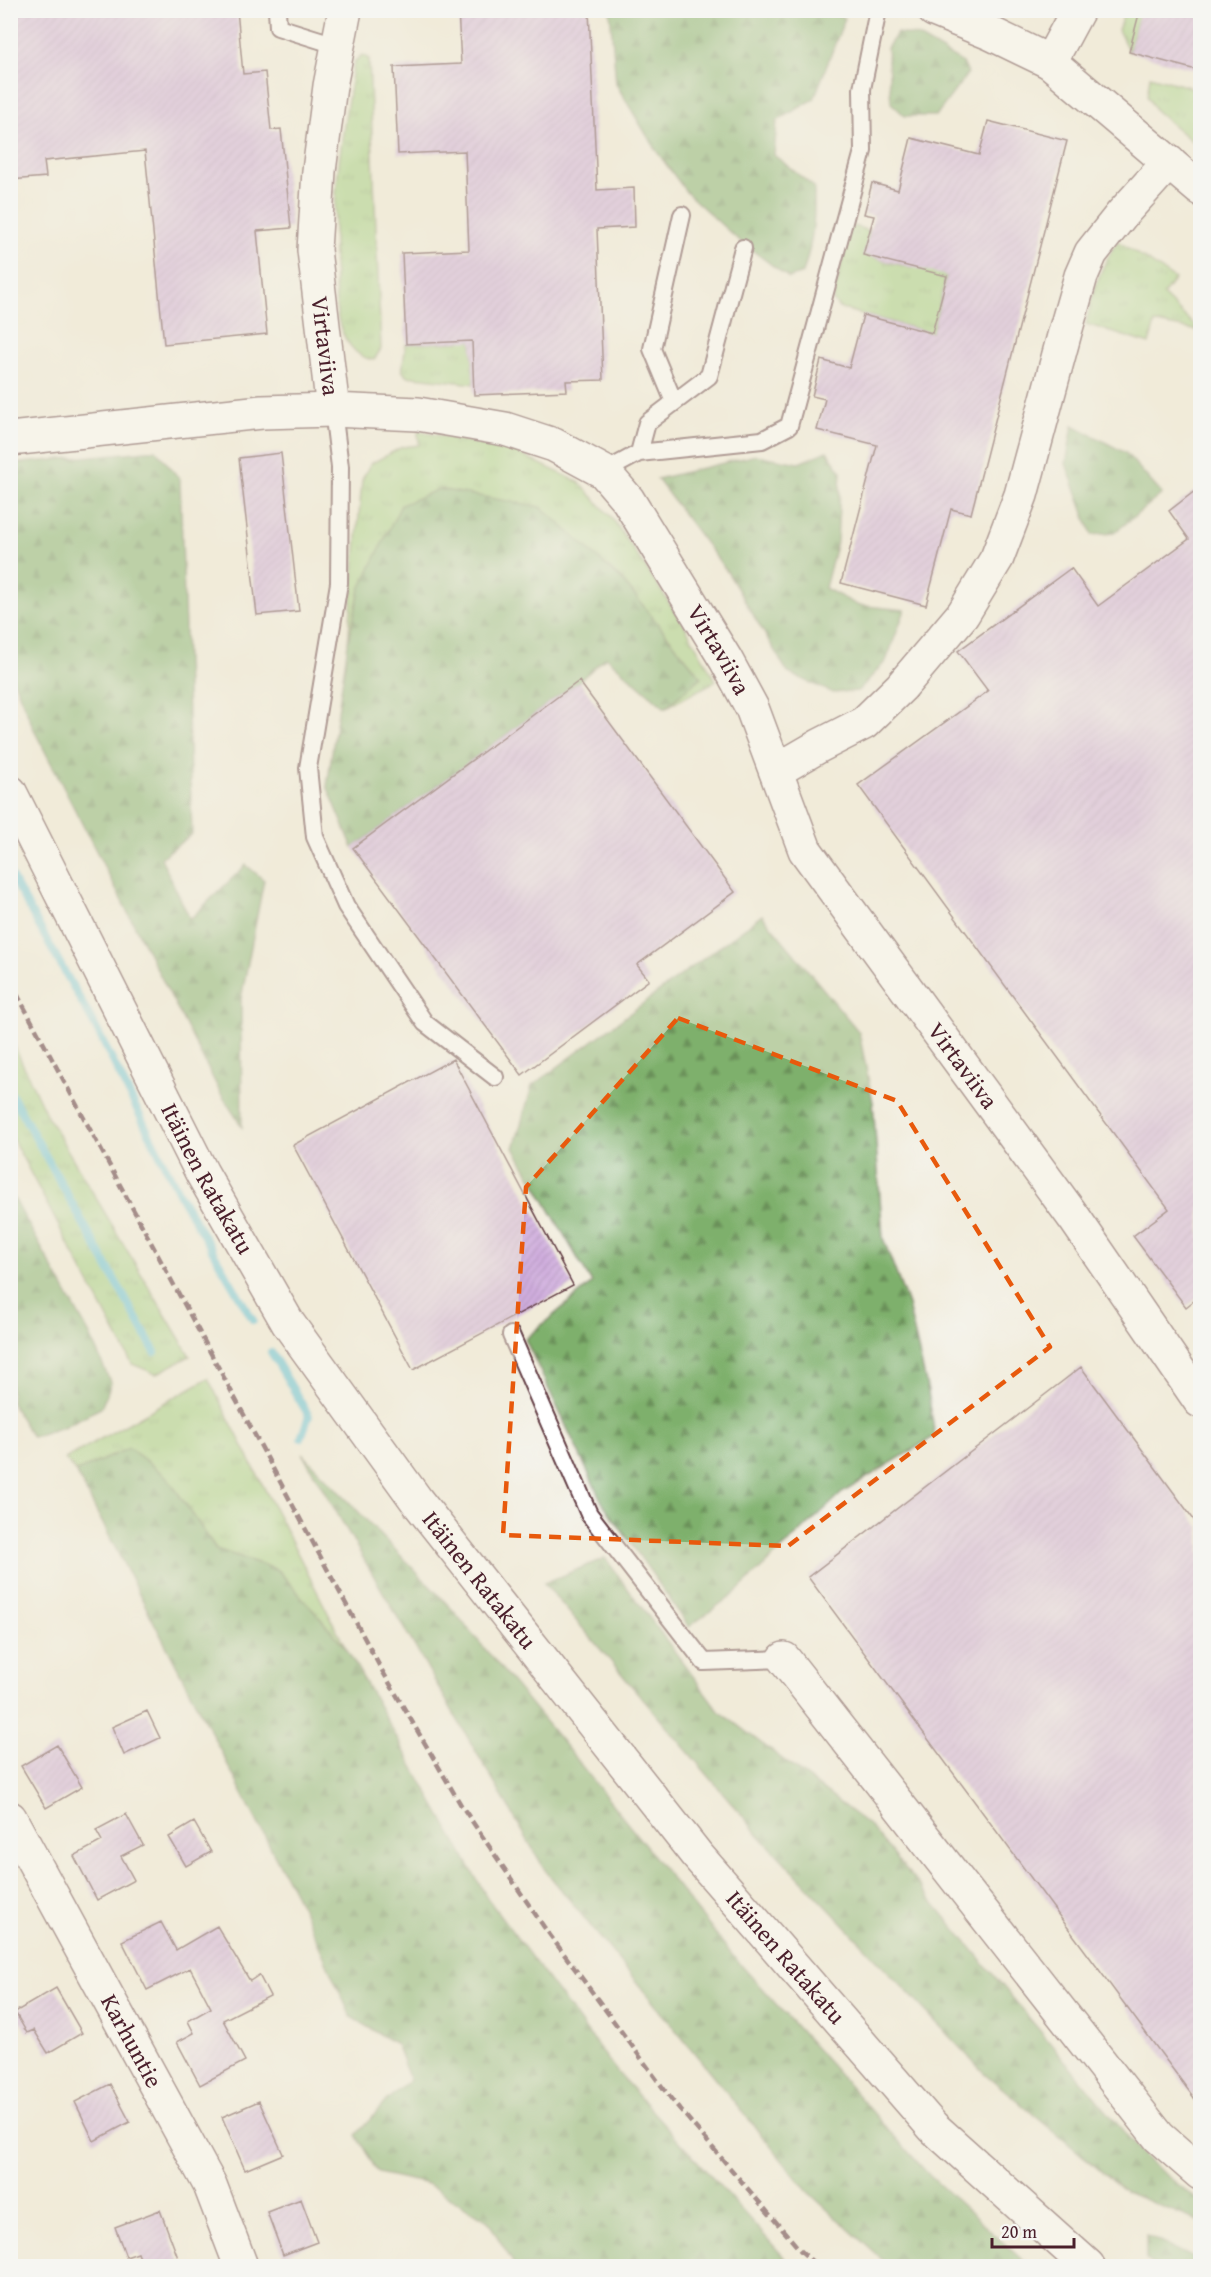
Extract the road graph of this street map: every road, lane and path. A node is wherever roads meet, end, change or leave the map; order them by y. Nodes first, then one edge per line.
1 (277, 10) edge
2 (345, 10) edge
3 (878, 10) edge
4 (934, 10) edge
5 (1078, 10) edge
6 (339, 46) junction
7 (1050, 62) junction
8 (1169, 162) junction
9 (1200, 189) edge
10 (682, 215) dead end
11 (742, 248) dead end
12 (675, 402) junction
13 (333, 410) junction
14 (10, 439) edge
15 (639, 453) junction
16 (604, 472) junction
17 (777, 771) junction
18 (10, 792) edge
19 (495, 1077) dead end
20 (511, 1335) dead end
21 (1200, 1401) edge
22 (784, 1659) joint
23 (12, 1825) edge
24 (1200, 2173) edge
25 (241, 2266) edge
26 (1088, 2266) edge

1 - 6 lane
2 - 6 street, Virtaviiva
3 - 15 lane
4 - 7 street
5 - 7 street
6 - 13 street, Virtaviiva
7 - 8 street
8 - 9 street
8 - 17 street
10 - 12 lane
11 - 12 lane
12 - 15 lane
13 - 14 street
13 - 16 street, Virtaviiva
13 - 19 lane
15 - 16 lane
16 - 17 street, Virtaviiva
17 - 21 street, Virtaviiva
18 - 26 street, Itäinen Ratakatu
20 - 22 lane
22 - 24 street
23 - 25 street, Karhuntie

